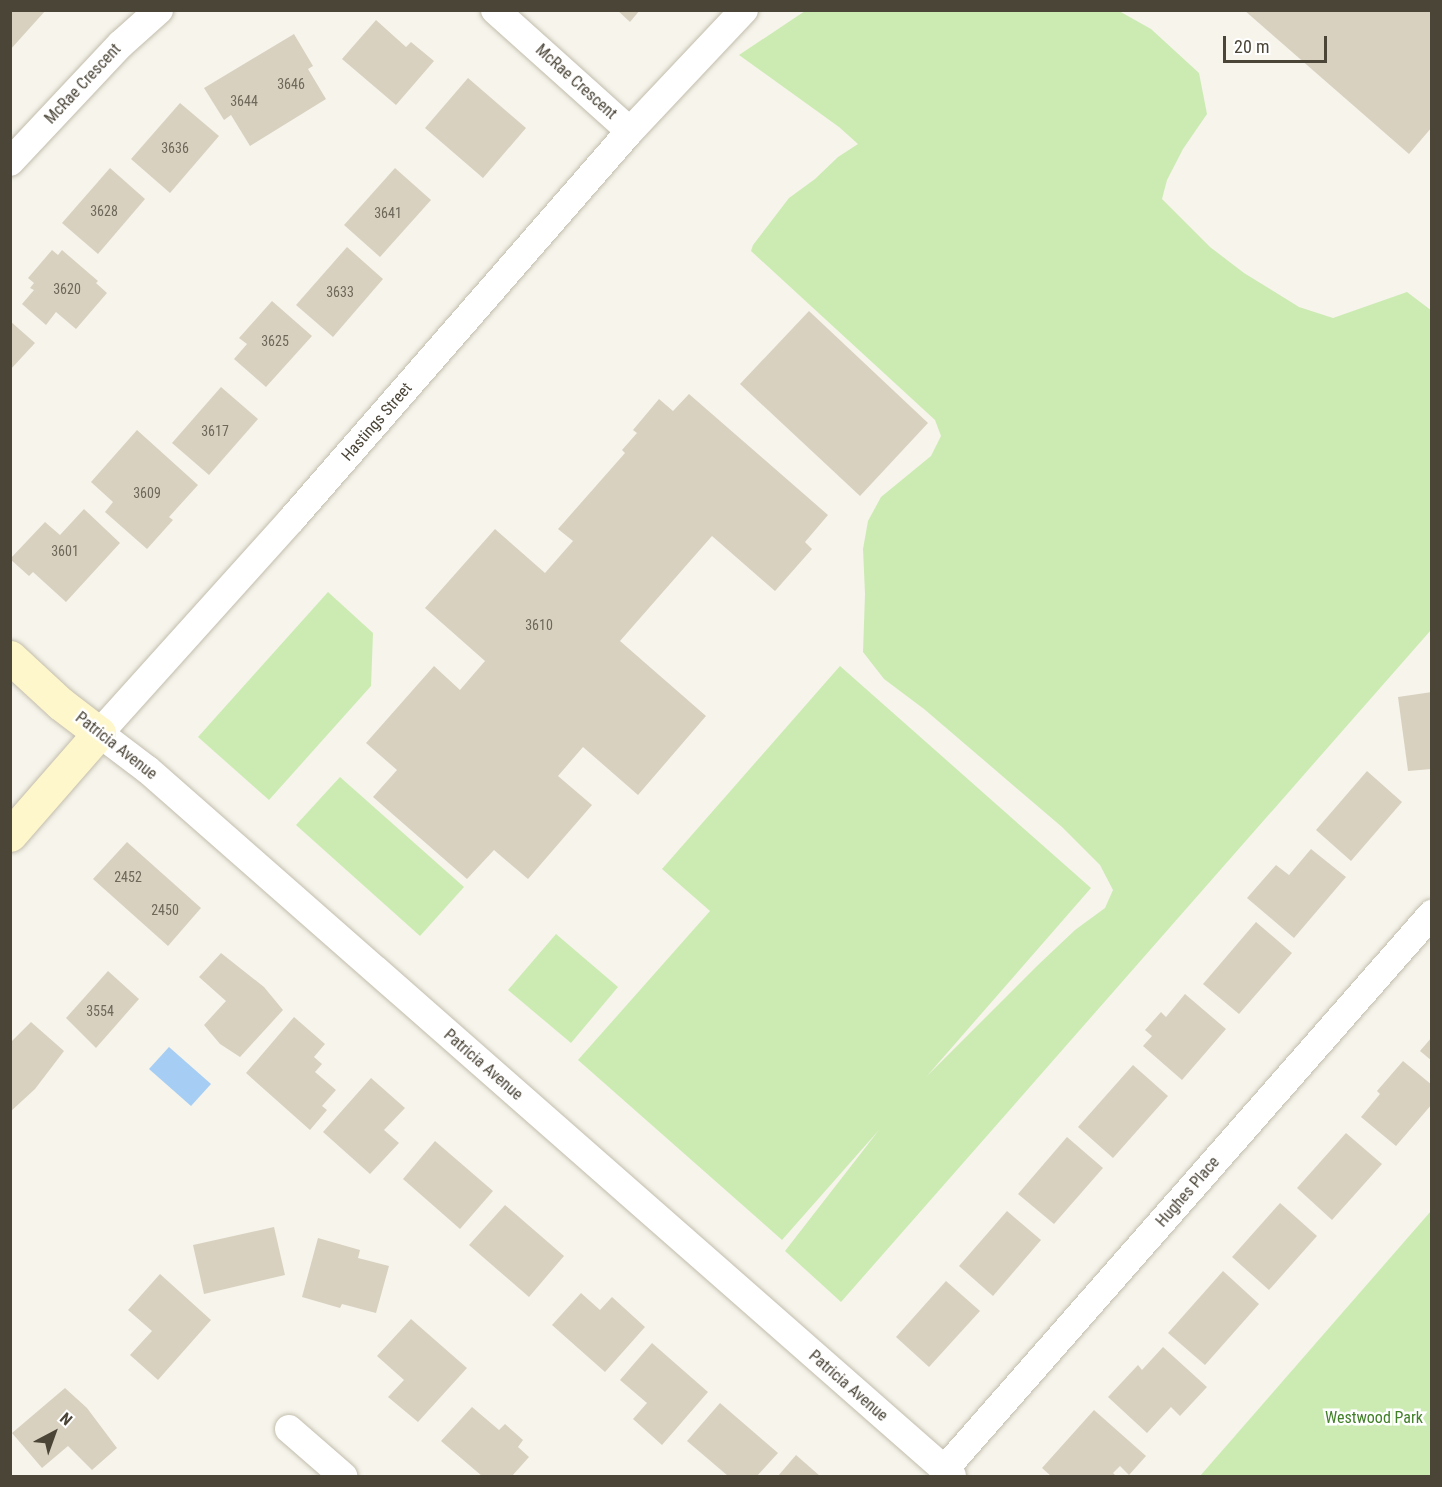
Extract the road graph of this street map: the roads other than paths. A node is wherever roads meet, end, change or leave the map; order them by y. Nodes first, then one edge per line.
1 (159, 10) edge
2 (495, 10) edge
3 (744, 10) edge
4 (630, 131) junction
5 (10, 162) edge
6 (10, 657) edge
7 (99, 733) junction
8 (10, 835) edge
9 (1431, 914) edge
10 (289, 1429) dead end
11 (948, 1473) edge
12 (343, 1476) edge

1 - 5 street, McRae Crescent
2 - 4 street, McRae Crescent
3 - 4 street, Hastings Street
4 - 7 street, Hastings Street
6 - 7 street, Patricia Avenue
7 - 8 street, Hastings Street
7 - 11 street, Patricia Avenue
9 - 11 street, Hughes Place
10 - 12 street

